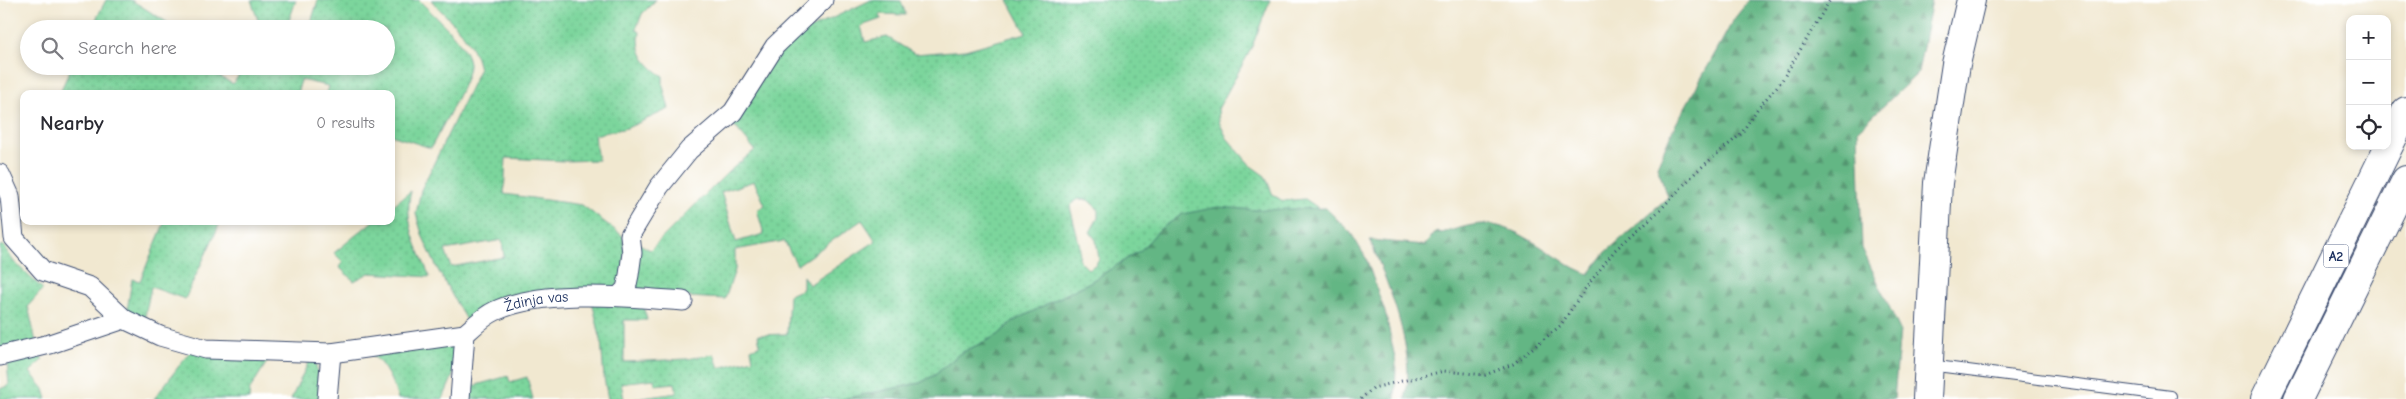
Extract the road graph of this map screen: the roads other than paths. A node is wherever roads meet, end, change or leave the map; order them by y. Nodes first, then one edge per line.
1 (823, 0) edge
2 (1971, 0) edge
3 (2406, 112) edge
4 (0, 174) edge
5 (2406, 180) edge
6 (620, 296) junction
7 (683, 301) dead end
8 (124, 319) junction
9 (464, 334) junction
10 (331, 352) junction
11 (0, 356) edge
12 (1928, 365) junction
13 (2171, 396) dead end
14 (327, 399) edge
15 (460, 399) edge
16 (1927, 399) edge
17 (2265, 399) edge
18 (2298, 399) edge

1 - 6 street
2 - 12 main road
3 - 17 main road, A2
4 - 8 street
5 - 18 main road, A2
6 - 7 street, Ždinja vas
6 - 9 street, Ždinja vas
8 - 10 street
8 - 11 street
9 - 10 street
9 - 15 street
10 - 14 street
12 - 13 lane
12 - 16 main road

